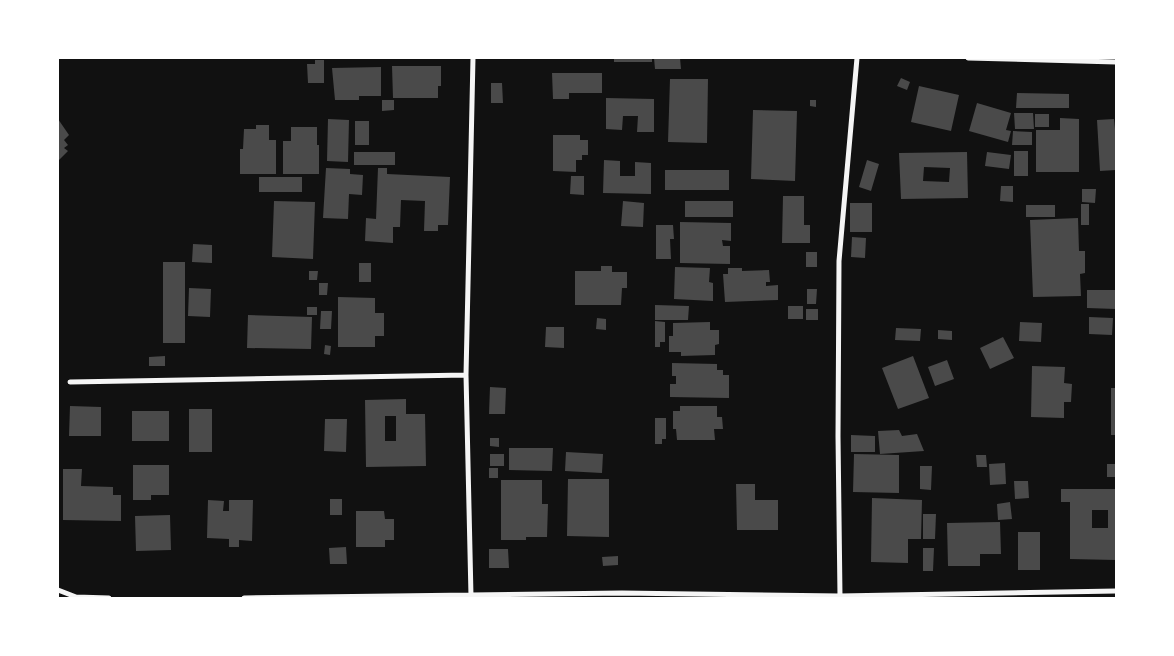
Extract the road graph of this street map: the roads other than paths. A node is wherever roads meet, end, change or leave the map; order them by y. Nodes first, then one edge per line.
1 (473, 58) edge
2 (857, 58) edge
3 (968, 58) edge
4 (1116, 62) edge
5 (466, 375) junction
6 (70, 382) dead end
7 (58, 590) edge
8 (1116, 590) edge
9 (471, 596) junction
10 (622, 596) edge
11 (840, 596) junction
12 (109, 598) edge
13 (244, 598) edge

1 - 5 street
2 - 11 street
3 - 4 street
5 - 6 street
5 - 9 street
7 - 12 street
8 - 11 street
9 - 10 street
9 - 13 street
10 - 11 street

